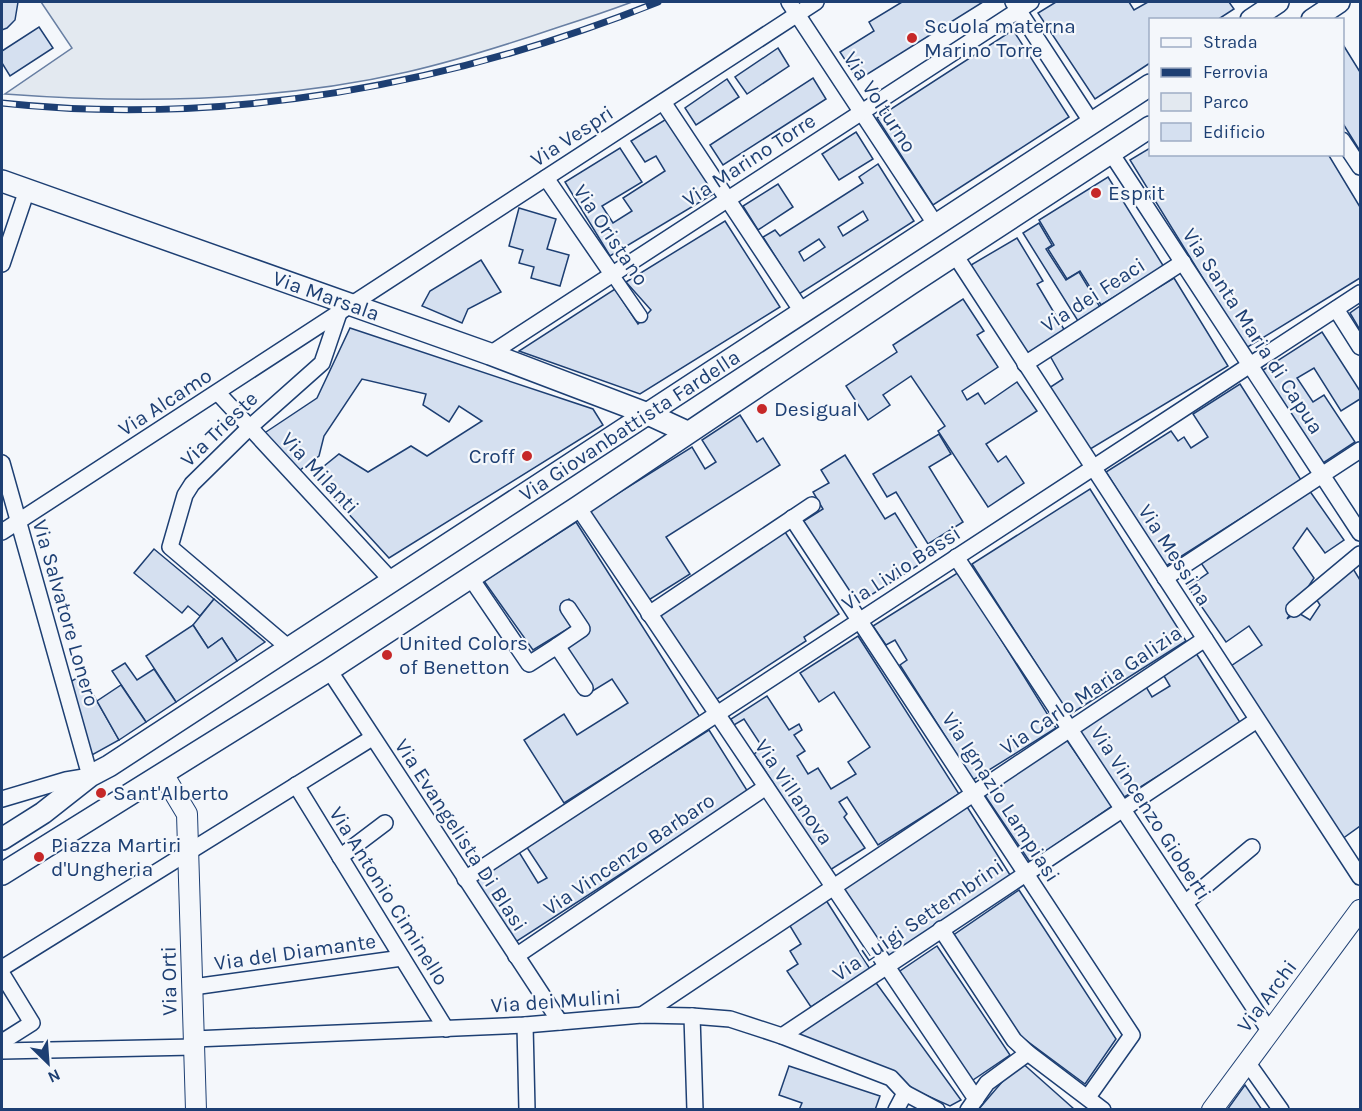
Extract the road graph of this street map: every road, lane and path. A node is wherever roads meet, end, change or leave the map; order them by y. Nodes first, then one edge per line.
1 (816, 2) edge
2 (1278, 2) edge
3 (1339, 2) edge
4 (1021, 4) edge
5 (794, 8) edge
6 (1257, 14) edge
7 (1315, 18) edge
8 (1149, 86) edge
9 (663, 102) junction
10 (862, 112) junction
11 (1092, 123) junction
12 (1149, 128) edge
13 (1344, 143) edge
14 (1111, 153) junction
15 (1360, 167) edge
16 (546, 178) junction
17 (2, 181) edge
18 (27, 190) junction
19 (728, 199) junction
20 (936, 225) junction
21 (955, 255) junction
22 (1183, 262) junction
23 (2, 264) edge
24 (612, 274) junction
25 (1360, 293) edge
26 (345, 309) junction
27 (1336, 309) junction
28 (803, 313) junction
29 (640, 316) dead end
30 (1360, 347) edge
31 (490, 354) junction
32 (1025, 364) junction
33 (1250, 365) junction
34 (218, 393) junction
35 (648, 414) junction
36 (250, 428) junction
37 (687, 432) junction
38 (1360, 450) edge
39 (2, 463) edge
40 (1093, 468) junction
41 (1322, 475) junction
42 (812, 505) dead end
43 (578, 507) junction
44 (792, 518) junction
45 (19, 521) junction
46 (2, 532) edge
47 (1360, 533) edge
48 (1360, 554) edge
49 (956, 557) junction
50 (470, 577) junction
51 (1165, 578) junction
52 (392, 581) junction
53 (568, 608) dead end
54 (1294, 609) dead end
55 (649, 614) junction
56 (860, 621) junction
57 (1204, 639) junction
58 (557, 646) junction
59 (289, 648) junction
60 (329, 670) junction
61 (585, 688) dead end
62 (717, 714) junction
63 (1257, 720) junction
64 (1070, 729) junction
65 (372, 738) junction
66 (99, 771) junction
67 (164, 774) junction
68 (296, 785) junction
69 (766, 787) junction
70 (973, 794) junction
71 (2, 799) edge
72 (1123, 809) junction
73 (43, 813) junction
74 (385, 823) dead end
75 (2, 825) edge
76 (2, 839) edge
77 (1252, 847) dead end
78 (189, 852) junction
79 (340, 856) junction
80 (1025, 873) junction
81 (2, 874) edge
82 (1360, 877) edge
83 (465, 879) junction
84 (833, 888) junction
85 (1185, 903) junction
86 (1360, 910) edge
87 (941, 929) junction
88 (516, 956) junction
89 (402, 958) junction
90 (886, 966) junction
91 (2, 968) edge
92 (2, 974) edge
93 (193, 987) junction
94 (679, 991) junction
95 (642, 1015) junction
96 (686, 1016) junction
97 (560, 1022) junction
98 (525, 1025) junction
99 (446, 1029) junction
100 (1270, 1032) junction
101 (782, 1036) junction
102 (2, 1042) edge
103 (194, 1043) junction
104 (2, 1051) edge
105 (1028, 1053) junction
106 (1247, 1062) junction
107 (905, 1092) junction
108 (1088, 1097) junction
109 (972, 1105) edge
110 (196, 1110) edge
111 (527, 1110) edge
112 (694, 1110) edge
113 (896, 1110) edge
114 (937, 1110) edge
115 (1103, 1110) edge
116 (1212, 1110) edge
117 (1281, 1110) edge

1 - 5 street, Via Vespri
2 - 6 main road
3 - 7 main road
4 - 10 street, Via Marino Torre
4 - 11 street
5 - 9 street, Via Vespri
5 - 10 street, Via Volturno
8 - 11 main road, Via Giovanbattista Fardella
9 - 16 street, Via Vespri
9 - 19 street
10 - 19 street, Via Marino Torre
10 - 20 street, Via Volturno
11 - 20 main road, Via Giovanbattista Fardella
12 - 14 main road, Via Giovanbattista Fardella
13 - 15 street
14 - 21 main road, Via Giovanbattista Fardella
14 - 22 street, Via Santa Maria di Capua
16 - 24 street, Via Oristano
16 - 26 street, Via Vespri
17 - 18 main road, Via Marsala
18 - 23 street
18 - 26 main road, Via Marsala
19 - 24 street, Via Marino Torre
19 - 28 street
20 - 28 main road, Via Giovanbattista Fardella
21 - 32 street, Via Messina
21 - 37 main road, Via Giovanbattista Fardella
22 - 32 street, Via dei Feaci
22 - 33 street, Via Santa Maria di Capua
24 - 29 street, Via Oristano
24 - 31 street, Via Marino Torre
25 - 27 street, Via Livio Bassi
26 - 31 main road, Via Marsala
26 - 34 street, Via Alcamo
26 - 36 street, Via Trieste
27 - 30 street
27 - 33 street, Via Livio Bassi
28 - 35 main road, Via Giovanbattista Fardella
31 - 35 main road, Via Marsala
32 - 40 street, Via Messina
33 - 40 street, Via Livio Bassi
33 - 41 street, Via Santa Maria di Capua
34 - 36 street, Via Milanti
34 - 45 street, Via Alcamo
35 - 37 main road, Via Marsala
35 - 52 main road, Via Giovanbattista Fardella
36 - 52 street, Via Milanti
36 - 59 street, Via Trieste
37 - 43 main road, Via Giovanbattista Fardella
38 - 41 street
39 - 45 street, Via Salvatore Lonero
40 - 49 street, Via Livio Bassi
40 - 51 street, Via Messina
41 - 47 street, Via Santa Maria di Capua
41 - 51 street
42 - 44 street
43 - 50 main road, Via Giovanbattista Fardella
43 - 55 street, Via Villanova
44 - 55 street
44 - 56 street, Via Ignazio Lampiasi
45 - 46 street, Via Alcamo
45 - 66 street, Via Salvatore Lonero
48 - 54 street
49 - 56 street, Via Livio Bassi
49 - 64 street, Via Vincenzo Gioberti
50 - 58 street
50 - 60 main road, Via Giovanbattista Fardella
51 - 57 street, Via Messina
52 - 59 main road, Via Giovanbattista Fardella
53 - 58 street
55 - 62 street, Via Villanova
56 - 62 street, Via Livio Bassi
56 - 70 street, Via Ignazio Lampiasi
57 - 63 street, Via Messina
57 - 64 street, Via Carlo Maria Galizia
58 - 61 street
59 - 66 main road, Via Giovanbattista Fardella
60 - 65 street, Via Evangelista Di Blasi
60 - 67 main road, Via Giovanbattista Fardella
62 - 69 street, Via Villanova
62 - 83 street, Via Livio Bassi
63 - 72 street, Via Luigi Settembrini
63 - 82 street, Via Messina
64 - 70 street, Via Carlo Maria Galizia
64 - 72 street, Via Vincenzo Gioberti
65 - 68 street
65 - 83 street, Via Evangelista Di Blasi
66 - 71 street
66 - 73 main road, Via Giovanbattista Fardella
67 - 78 street, Via Orti
67 - 81 main road, Via Giovanbattista Fardella
68 - 78 street
68 - 79 street, Via Antonio Ciminello
69 - 84 street, Via Villanova
69 - 88 street, Via Vincenzo Barbaro
70 - 80 street, Via Ignazio Lampiasi
70 - 84 street, Via Carlo Maria Galizia
72 - 80 street, Via Luigi Settembrini
72 - 85 street, Via Vincenzo Gioberti
73 - 75 main road
73 - 76 main road, Via Giovanbattista Fardella
74 - 79 street
77 - 85 street
78 - 91 street
78 - 93 street, Via Orti
79 - 89 street, Via Antonio Ciminello
80 - 87 street, Via Luigi Settembrini
80 - 108 street, Via Ignazio Lampiasi
83 - 88 street, Via Evangelista Di Blasi
84 - 90 street, Via Villanova
84 - 94 street, Via Carlo Maria Galizia
85 - 100 street, Via Vincenzo Gioberti
86 - 100 street, Via Archi
87 - 90 street, Via Luigi Settembrini
87 - 105 street
88 - 97 street, Via Evangelista Di Blasi
89 - 93 street, Via del Diamante
89 - 99 street, Via Antonio Ciminello
90 - 101 street, Via Luigi Settembrini
90 - 109 street, Via Villanova
92 - 102 street
93 - 103 street, Via Orti
94 - 95 street, Via Carlo Maria Galizia
94 - 96 street
95 - 96 street, Via dei Mulini
95 - 97 street, Via dei Mulini
96 - 101 street, Via dei Mulini
96 - 112 street
97 - 98 street, Via dei Mulini
98 - 99 street, Via dei Mulini
98 - 111 street
99 - 103 street, Via dei Mulini
100 - 106 street, Via Archi
101 - 107 street, Via dei Mulini
103 - 104 street, Via dei Mulini
103 - 110 street, Via Orti
105 - 108 street
105 - 109 street
106 - 116 street, Via Archi
106 - 117 street
107 - 113 street
107 - 114 street, Via dei Mulini
108 - 115 street

